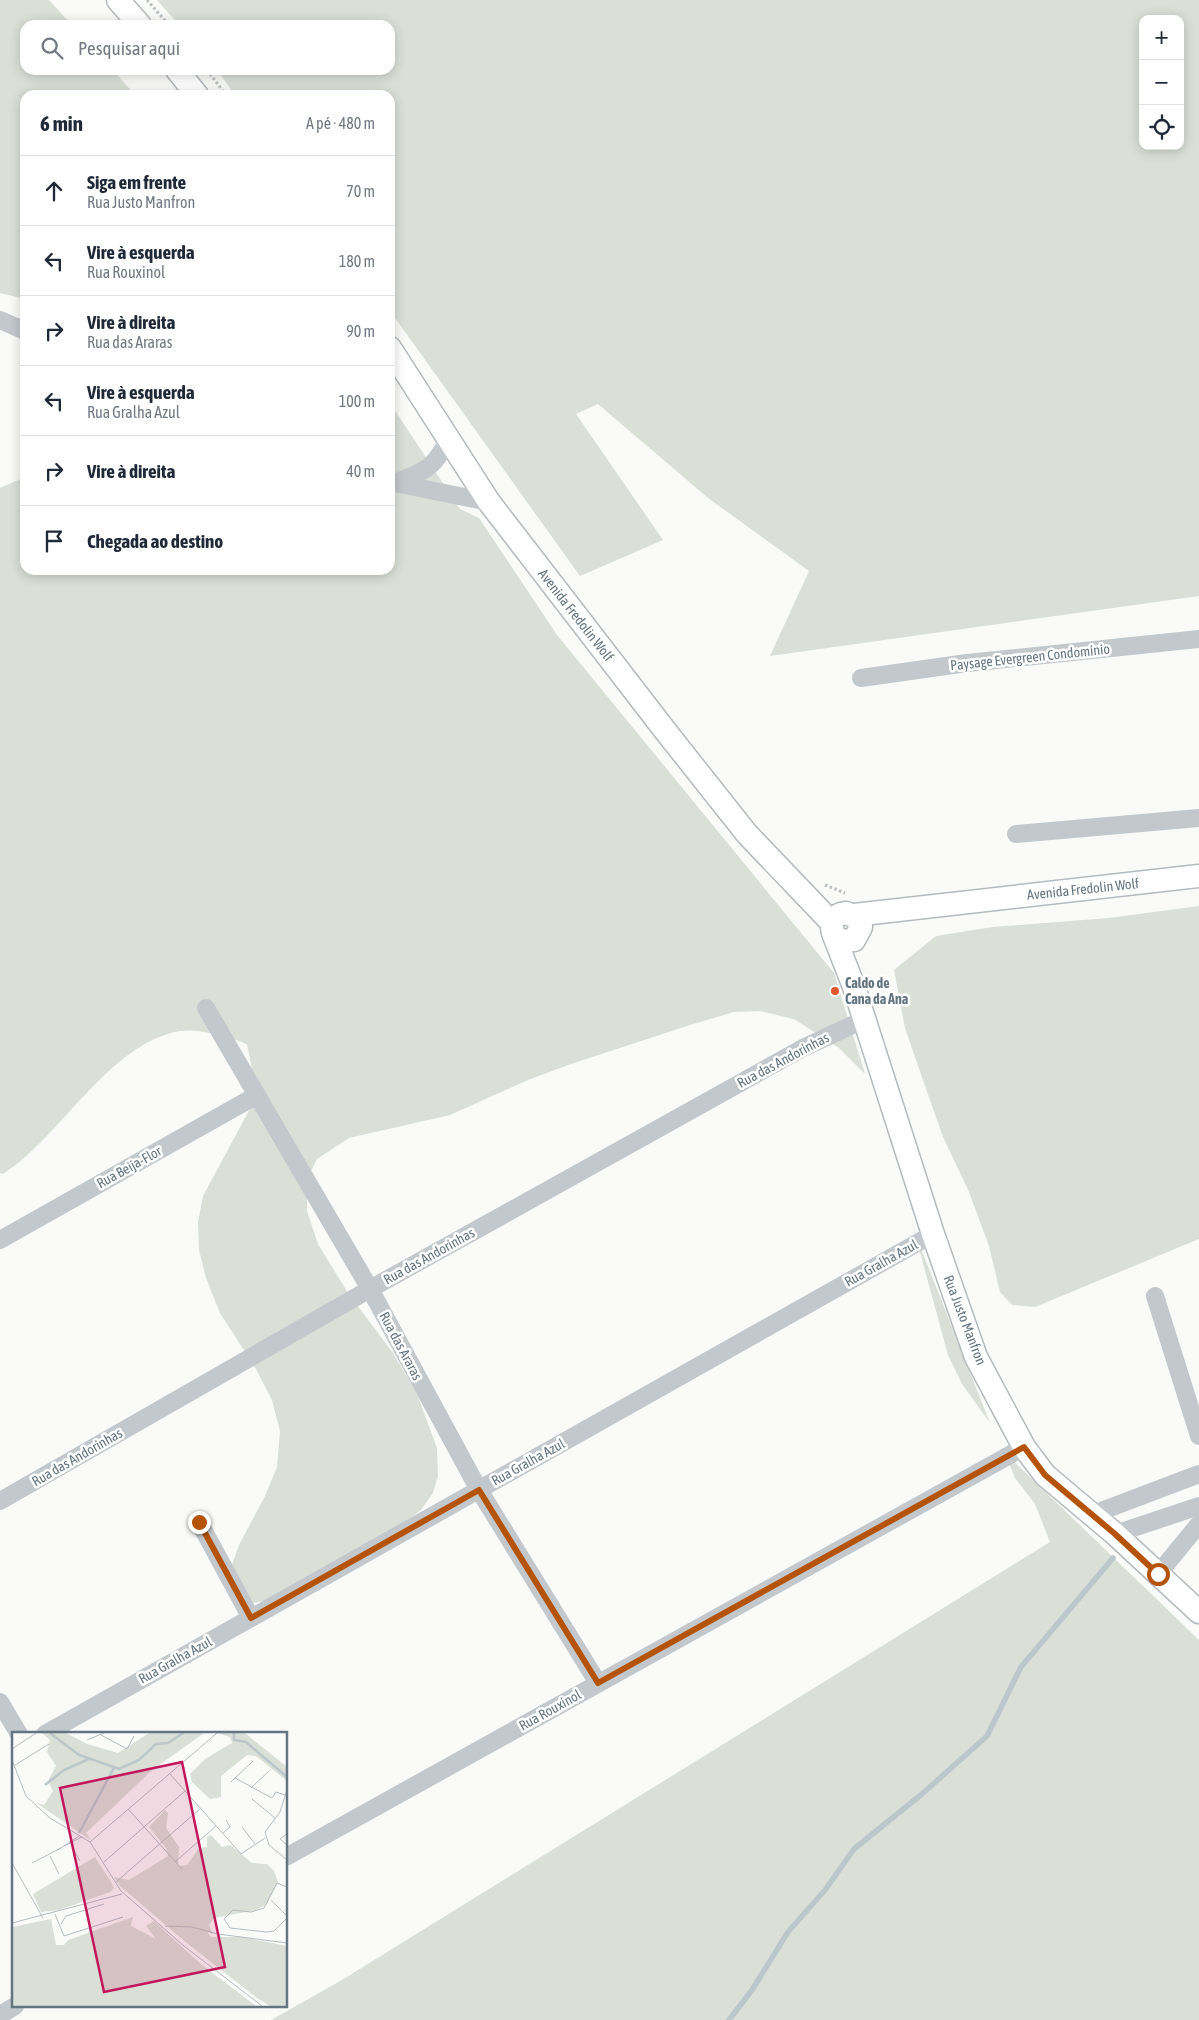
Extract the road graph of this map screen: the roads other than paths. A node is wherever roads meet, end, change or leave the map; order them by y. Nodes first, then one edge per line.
1 (118, 0) edge
2 (136, 20) edge
3 (181, 75) edge
4 (193, 90) edge
5 (0, 320) edge
6 (20, 329) edge
7 (395, 343) edge
8 (448, 440) junction
9 (395, 481) edge
10 (395, 483) edge
11 (489, 502) junction
12 (1199, 639) edge
13 (861, 678) dead end
14 (1199, 818) edge
15 (1016, 834) dead end
16 (1199, 876) edge
17 (848, 922) junction
18 (206, 1008) dead end
19 (863, 1020) junction
20 (257, 1095) junction
21 (933, 1234) junction
22 (0, 1240) edge
23 (370, 1288) junction
24 (1155, 1296) dead end
25 (1199, 1436) edge
26 (1024, 1447) junction
27 (1199, 1474) edge
28 (479, 1490) junction
29 (0, 1501) edge
30 (1199, 1506) edge
31 (1091, 1515) junction
32 (199, 1522) dead end
33 (1199, 1524) edge
34 (1115, 1534) junction
35 (1158, 1574) junction
36 (1199, 1612) edge
37 (251, 1618) junction
38 (598, 1683) junction
39 (0, 1702) edge
40 (18, 1732) edge
41 (49, 1732) edge
42 (288, 1856) edge
43 (12, 2008) edge
44 (0, 2015) edge

1 - 2 main road
3 - 4 main road
5 - 6 street
7 - 8 main road, Avenida Fredolin Wolf
8 - 9 street
8 - 11 main road, Avenida Fredolin Wolf
10 - 11 street
11 - 17 main road, Avenida Fredolin Wolf
12 - 13 street, Paysage Evergreen Condomínio
14 - 15 street
16 - 17 main road, Avenida Fredolin Wolf
17 - 19 main road, Rua Justo Manfron
18 - 20 street, Rua das Araras
19 - 21 main road, Rua Justo Manfron
19 - 23 street, Rua das Andorinhas
20 - 22 street, Rua Beija-Flor
20 - 23 street, Rua das Araras
21 - 26 main road, Rua Justo Manfron
21 - 28 street, Rua Gralha Azul
23 - 28 street, Rua das Araras
23 - 29 street, Rua das Andorinhas
24 - 25 street
26 - 31 main road, Rua Justo Manfron
26 - 38 street, Rua Rouxinol
27 - 31 street
28 - 37 street, Rua Gralha Azul
28 - 38 street, Rua das Araras
30 - 34 street
31 - 34 main road, Rua Justo Manfron
32 - 37 street
33 - 35 street
34 - 35 main road, Rua Justo Manfron
35 - 36 main road, Rua Justo Manfron
37 - 41 street, Rua Gralha Azul
38 - 42 street, Rua Rouxinol
39 - 40 street
43 - 44 street

